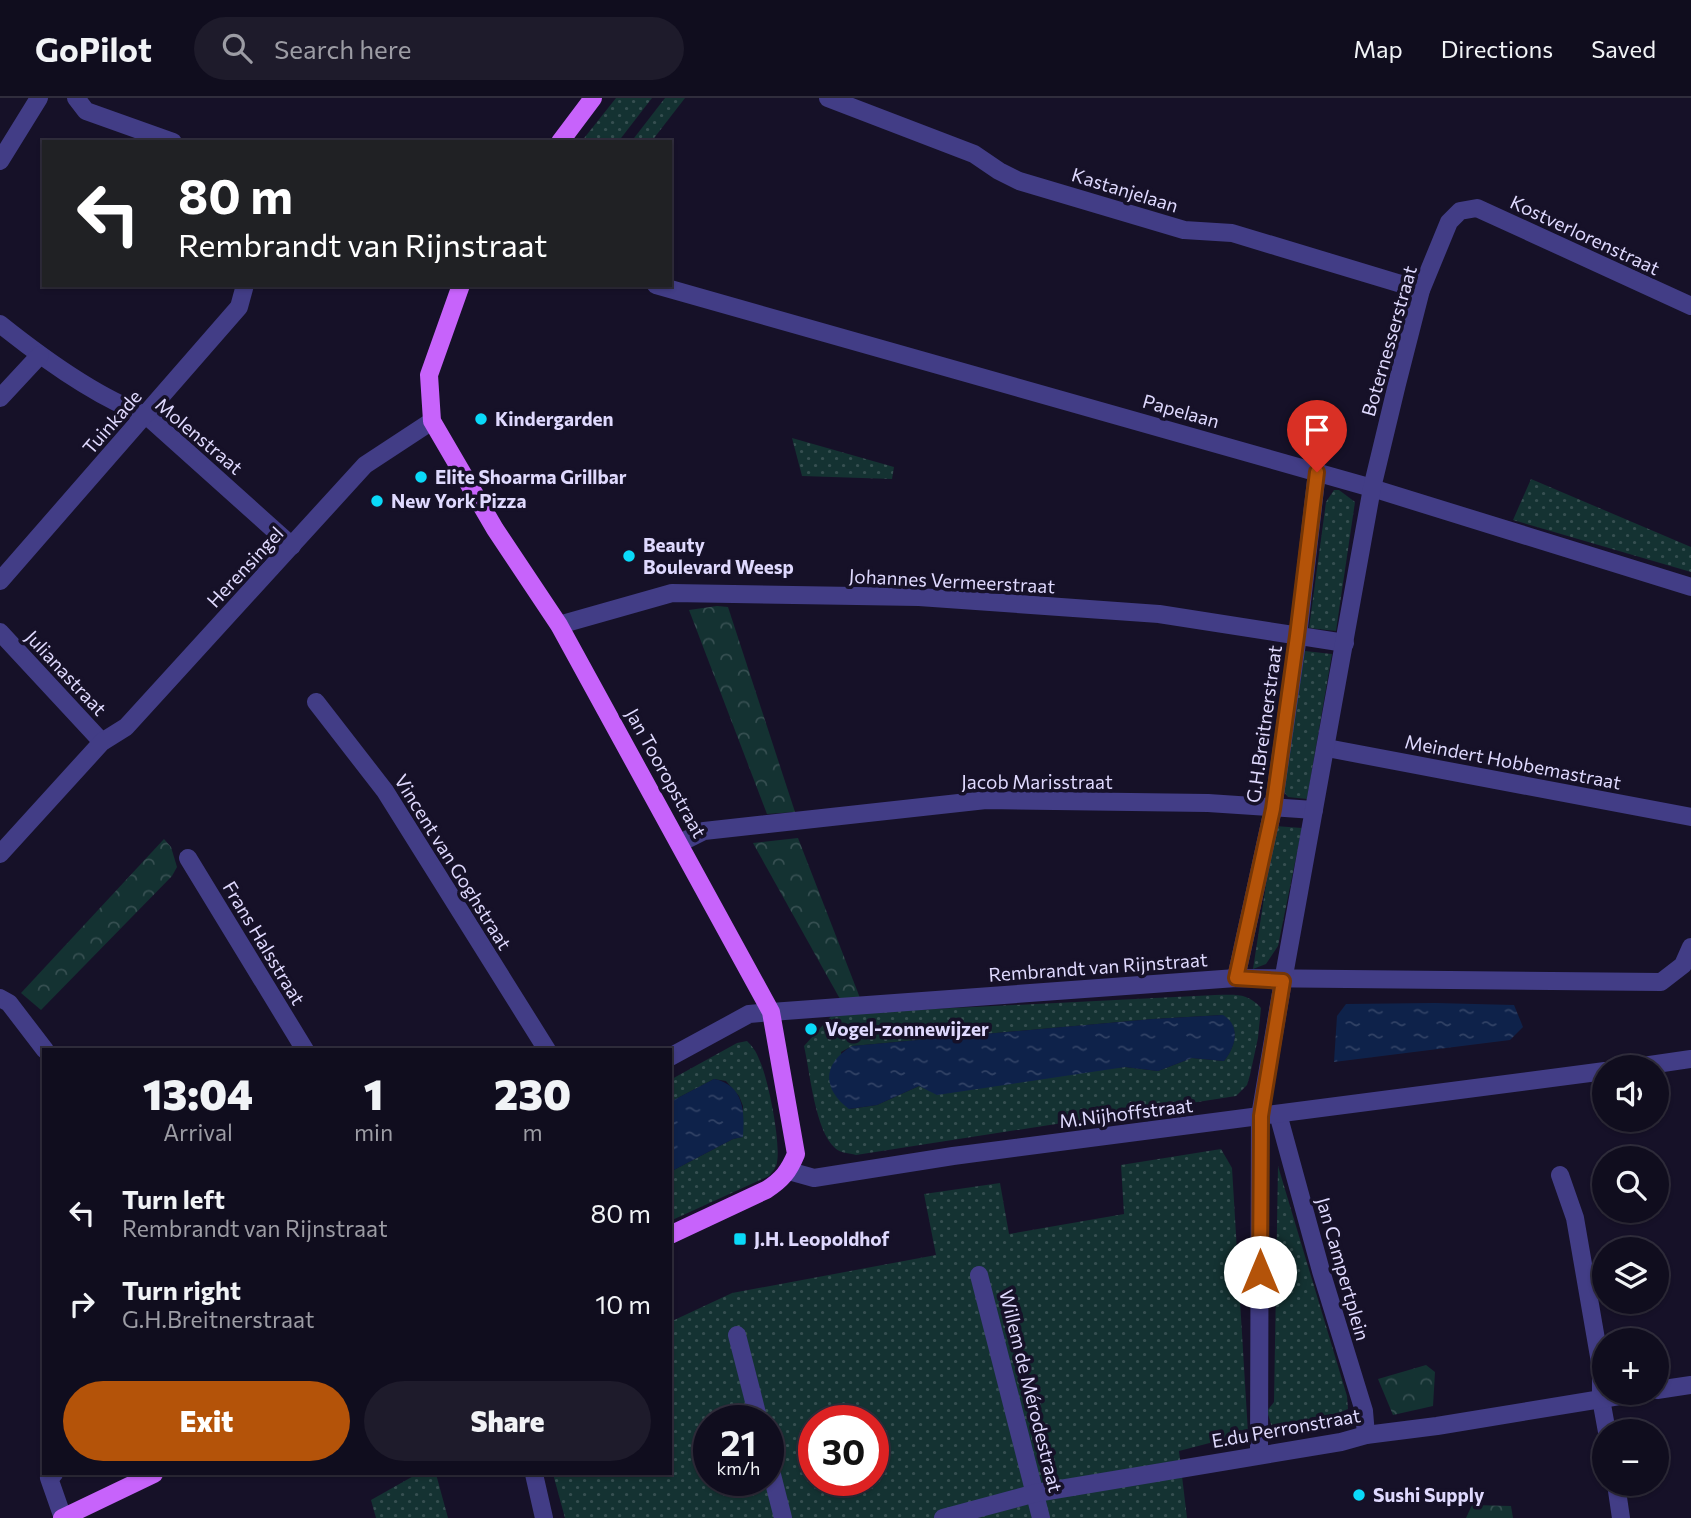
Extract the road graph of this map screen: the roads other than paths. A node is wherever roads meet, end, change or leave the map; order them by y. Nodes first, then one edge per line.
1 (39, 98) edge
2 (76, 98) edge
3 (593, 98) edge
4 (828, 98) edge
5 (167, 140) edge
6 (562, 140) edge
7 (0, 160) edge
8 (1460, 211) joint
9 (244, 287) edge
10 (460, 287) edge
11 (663, 287) edge
12 (1421, 290) junction
13 (1691, 306) edge
14 (0, 324) edge
15 (40, 355) junction
16 (0, 398) edge
17 (146, 415) junction
18 (432, 421) junction
19 (1317, 472) junction
20 (1372, 488) junction
21 (292, 546) junction
22 (0, 581) edge
23 (1691, 587) edge
24 (559, 625) junction
25 (1297, 636) junction
26 (1, 637) edge
27 (1345, 643) junction
28 (316, 702) dead end
29 (102, 742) junction
30 (1327, 748) junction
31 (1273, 809) junction
32 (1314, 810) junction
33 (1691, 817) edge
34 (680, 843) junction
35 (0, 854) edge
36 (188, 858) dead end
37 (1691, 947) edge
38 (1236, 978) junction
39 (1283, 981) junction
40 (0, 998) edge
41 (771, 1012) junction
42 (43, 1048) edge
43 (303, 1048) edge
44 (546, 1048) edge
45 (672, 1056) edge
46 (1691, 1059) edge
47 (1669, 1062) edge
48 (1592, 1073) edge
49 (1269, 1115) junction
50 (789, 1171) junction
51 (1560, 1175) dead end
52 (672, 1234) edge
53 (979, 1275) dead end
54 (1594, 1328) edge
55 (737, 1335) dead end
56 (1691, 1385) edge
57 (1669, 1388) edge
58 (1592, 1400) edge
59 (755, 1405) edge
60 (1366, 1435) junction
61 (1259, 1455) junction
62 (53, 1475) edge
63 (152, 1475) edge
64 (534, 1475) edge
65 (1036, 1493) junction
66 (777, 1496) edge
67 (1618, 1496) edge
68 (62, 1518) edge
69 (544, 1518) edge
70 (783, 1518) edge
71 (943, 1518) edge
72 (1041, 1518) edge
73 (1621, 1518) edge

1 - 7 street
2 - 5 street
3 - 6 main road
4 - 12 street, Kastanjelaan
8 - 12 street, Boternesserstraat
8 - 13 street, Kostverlorenstraat
9 - 17 street, Tuinkade
10 - 18 main road
11 - 19 street, Papelaan
12 - 20 street, Boternesserstraat
14 - 15 street, Molenstraat
15 - 16 street
15 - 17 street, Molenstraat
17 - 21 street, Molenstraat
17 - 22 street, Tuinkade
18 - 21 street, Herensingel
18 - 24 main road, Jan Tooropstraat
19 - 20 street, Papelaan
19 - 25 street, G.H.Breitnerstraat
20 - 23 street, Papelaan
20 - 27 street
21 - 29 street, Herensingel
24 - 25 street, Johannes Vermeerstraat
24 - 34 main road, Jan Tooropstraat
25 - 27 street, Johannes Vermeerstraat
25 - 31 street, G.H.Breitnerstraat
26 - 29 street, Julianastraat
27 - 30 street
28 - 44 street, Vincent van Goghstraat
29 - 35 street, Herensingel
30 - 32 street
30 - 33 street, Meindert Hobbemastraat
31 - 32 street, Jacob Marisstraat
31 - 34 street, Jacob Marisstraat
31 - 38 street, G.H.Breitnerstraat
32 - 39 street
34 - 41 main road, Jan Tooropstraat
36 - 43 street, Frans Halsstraat
37 - 39 street, Rembrandt van Rijnstraat
38 - 39 street, Rembrandt van Rijnstraat
38 - 41 street, Rembrandt van Rijnstraat
39 - 49 street, Jan Campertplein
40 - 42 street
41 - 45 street, Rembrandt van Rijnstraat
41 - 50 main road, Jan Tooropstraat
46 - 47 street
48 - 49 street, M.Nijhoffstraat
49 - 50 street, M.Nijhoffstraat
49 - 60 street, Jan Campertplein
49 - 61 street, Jan Campertplein
50 - 52 main road
51 - 54 street
53 - 65 street, Willem de Mérodestraat
55 - 59 street
56 - 57 street
58 - 60 street, E.du Perronstraat
60 - 61 street, E.du Perronstraat
61 - 65 street, E.du Perronstraat
62 - 68 street
63 - 68 main road
64 - 69 street
65 - 71 street, E.du Perronstraat
65 - 72 street, Willem de Mérodestraat
66 - 70 street
67 - 73 street

